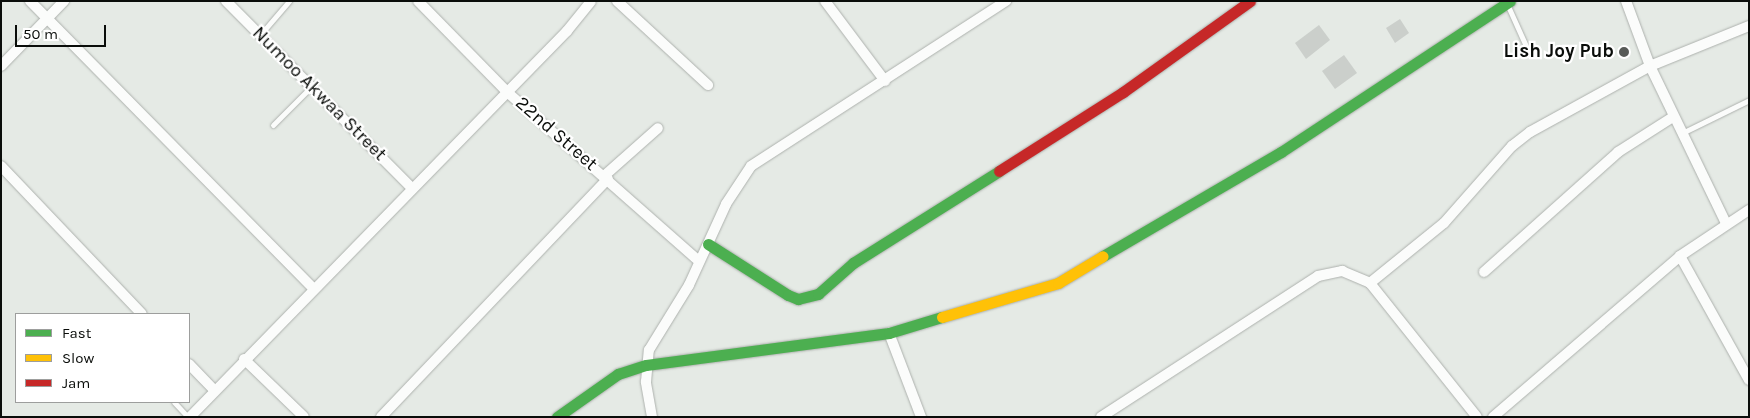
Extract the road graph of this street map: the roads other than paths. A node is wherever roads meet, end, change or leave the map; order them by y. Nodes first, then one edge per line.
1 (30, 1) edge
2 (64, 1) edge
3 (226, 1) edge
4 (289, 1) edge
5 (418, 1) edge
6 (591, 1) edge
7 (617, 1) edge
8 (825, 1) edge
9 (1250, 1) edge
10 (1626, 1) edge
11 (1005, 2) edge
12 (1508, 2) edge
13 (47, 19) junction
14 (1749, 26) edge
15 (260, 35) junction
16 (1526, 46) dead end
17 (1, 66) edge
18 (1650, 66) junction
19 (885, 81) junction
20 (708, 85) dead end
21 (311, 87) junction
22 (506, 91) junction
23 (1749, 100) edge
24 (1673, 117) junction
25 (272, 125) dead end
26 (658, 128) dead end
27 (1681, 133) junction
28 (1, 166) edge
29 (606, 178) junction
30 (412, 188) junction
31 (1749, 210) edge
32 (1726, 223) junction
33 (708, 244) junction
34 (1680, 256) junction
35 (699, 261) junction
36 (1484, 272) dead end
37 (1370, 283) junction
38 (314, 288) junction
39 (141, 313) edge
40 (889, 333) junction
41 (244, 359) junction
42 (190, 365) edge
43 (646, 365) junction
44 (1749, 380) edge
45 (215, 392) junction
46 (175, 403) edge
47 (189, 417) edge
48 (304, 417) edge
49 (381, 417) edge
50 (557, 417) edge
51 (652, 417) edge
52 (921, 417) edge
53 (1101, 417) edge
54 (1477, 417) edge
55 (1493, 417) edge

1 - 13 street
2 - 13 street
3 - 15 street, Numoo Akwaa Street
4 - 15 lane
5 - 22 street, 22nd Street
6 - 22 street
7 - 20 street
8 - 19 street
9 - 33 street
10 - 18 street
11 - 19 street
12 - 16 lane
12 - 40 street
13 - 17 street
13 - 38 street
14 - 18 street
15 - 21 street, Numoo Akwaa Street
18 - 24 street
18 - 37 street
19 - 33 street
21 - 25 lane
21 - 30 street, Numoo Akwaa Street
22 - 29 street, 22nd Street
22 - 30 street
23 - 27 lane
24 - 27 street
24 - 36 street
26 - 29 street
27 - 32 street
28 - 39 street
29 - 35 street, 22nd Street
29 - 49 street
30 - 38 street
31 - 32 street
32 - 34 street
33 - 35 street
34 - 44 street
34 - 55 street
35 - 43 street
37 - 53 street
37 - 54 street
38 - 41 street
40 - 43 street
40 - 52 street
41 - 45 street
41 - 48 street
42 - 45 street
43 - 50 street
43 - 51 street
45 - 47 street
46 - 47 lane

